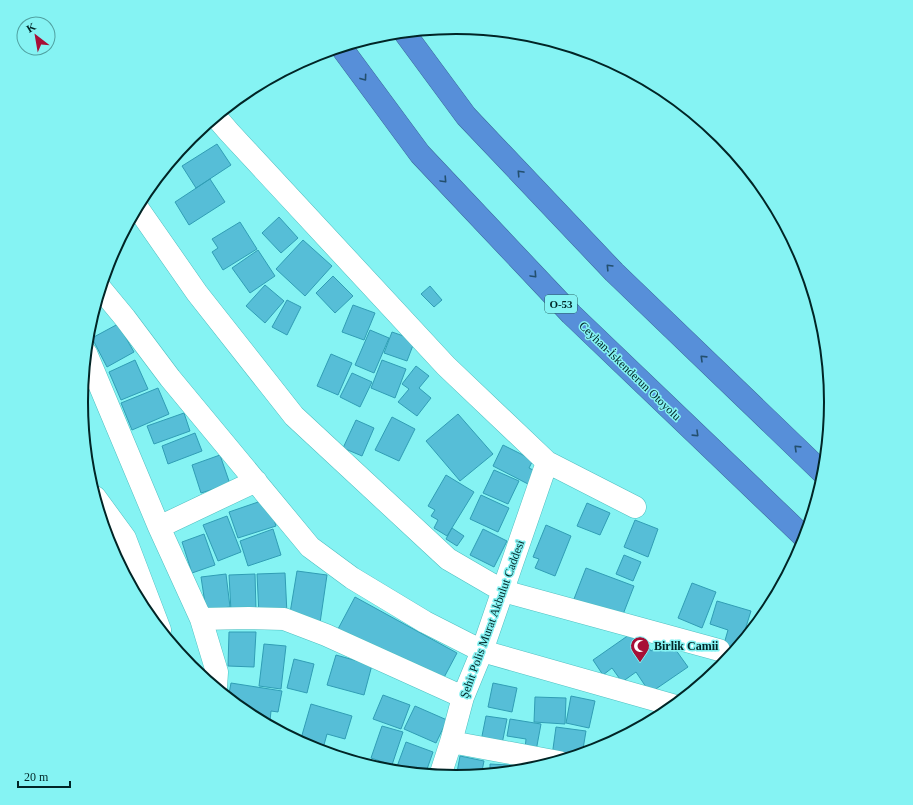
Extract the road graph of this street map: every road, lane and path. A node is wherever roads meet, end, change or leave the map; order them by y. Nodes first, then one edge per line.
1 (408, 37) edge
2 (345, 52) edge
3 (219, 121) edge
4 (141, 212) edge
5 (105, 295) edge
6 (90, 364) edge
7 (547, 462) junction
8 (819, 469) edge
9 (256, 481) junction
10 (635, 507) dead end
11 (105, 510) edge
12 (159, 527) junction
13 (801, 534) edge
14 (503, 590) junction
15 (153, 611) edge
16 (201, 619) junction
17 (719, 650) dead end
18 (482, 651) junction
19 (216, 682) edge
20 (463, 697) junction
21 (668, 704) edge
22 (452, 742) junction
23 (546, 760) edge
24 (442, 770) edge

8 -> 1 highway
2 -> 13 highway, Ceyhan-İskenderun Otoyolu / O-53
3 - 7 street
4 - 14 street
5 - 9 street
6 - 12 street
7 - 10 street
7 - 14 street, Şehit Polis Murat Akbulut Caddesi
9 - 12 street
9 - 18 street
11 - 15 street
12 - 16 street
14 - 17 street
14 - 18 street, Şehit Polis Murat Akbulut Caddesi
16 - 19 street
16 - 20 street
18 - 20 street, Şehit Polis Murat Akbulut Caddesi
18 - 21 street
20 - 22 street, Şehit Polis Murat Akbulut Caddesi
22 - 23 street
22 - 24 street, Şehit Polis Murat Akbulut Caddesi

